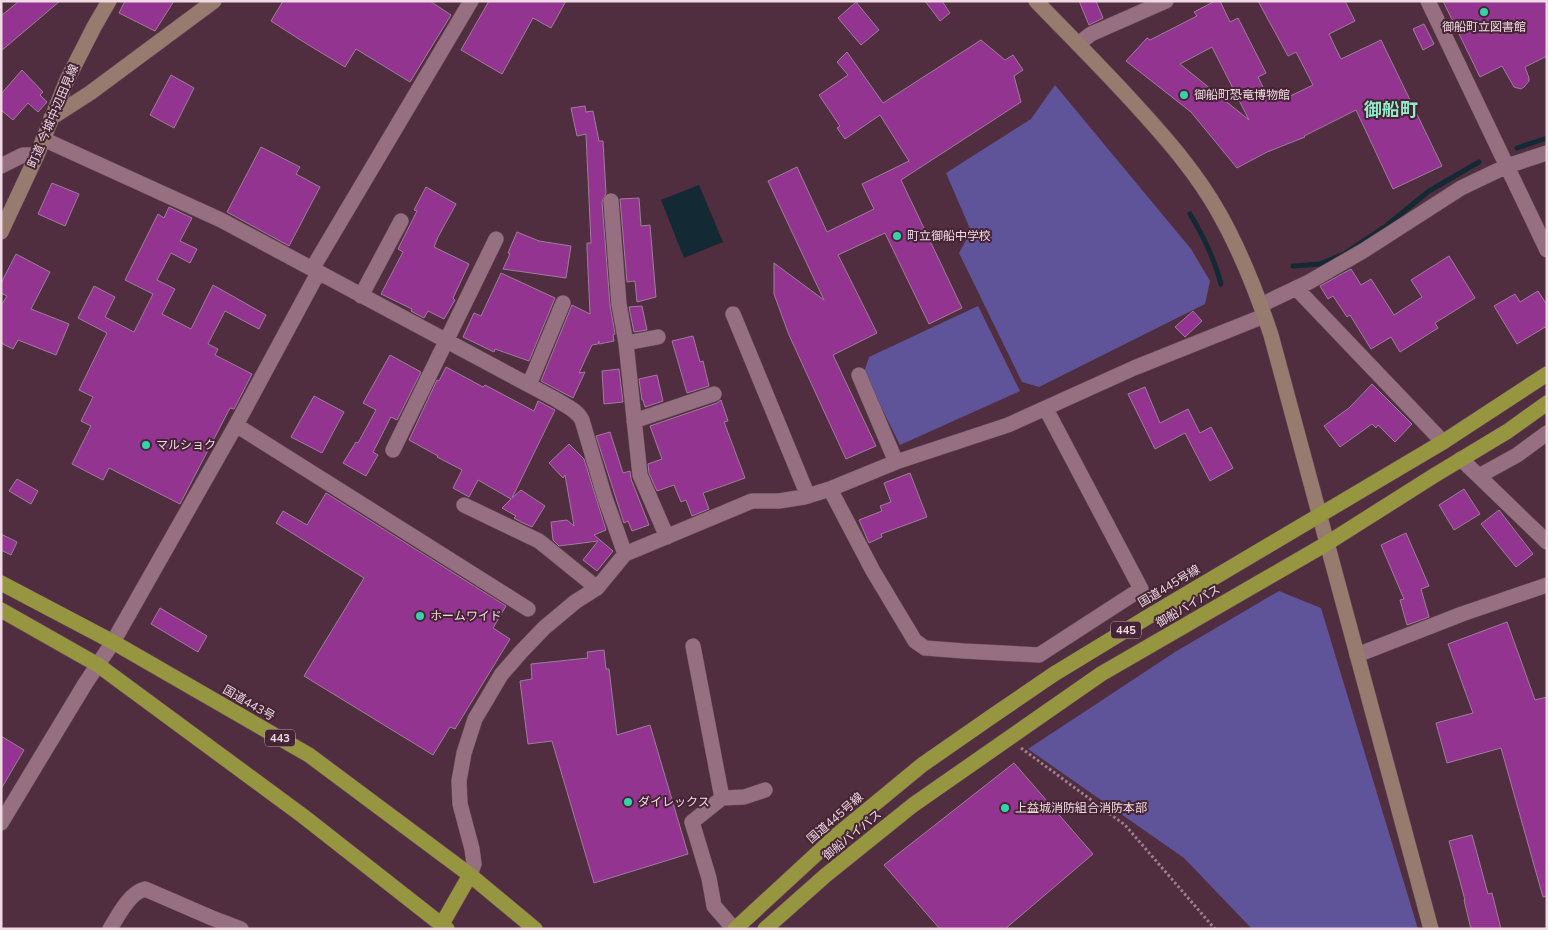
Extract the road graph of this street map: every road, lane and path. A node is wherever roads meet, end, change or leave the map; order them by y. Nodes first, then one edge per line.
1 (109, 1) edge
2 (214, 1) edge
3 (471, 1) edge
4 (1036, 1) edge
5 (1166, 1) edge
6 (1428, 1) edge
7 (1078, 44) junction
8 (51, 118) junction
9 (44, 140) junction
10 (1547, 153) edge
11 (37, 155) junction
12 (1, 166) edge
13 (1508, 166) junction
14 (611, 201) dead end
15 (402, 221) dead end
16 (1, 232) edge
17 (496, 239) dead end
18 (1547, 250) edge
19 (315, 271) junction
20 (1296, 288) junction
21 (361, 296) junction
22 (563, 304) dead end
23 (1263, 311) junction
24 (733, 314) dead end
25 (658, 337) dead end
26 (446, 341) junction
27 (626, 343) junction
28 (1547, 374) edge
29 (859, 375) dead end
30 (529, 385) junction
31 (714, 394) dead end
32 (1547, 403) edge
33 (1046, 408) junction
34 (634, 421) junction
35 (236, 425) junction
36 (1547, 433) edge
37 (1443, 442) junction
38 (393, 450) dead end
39 (1461, 459) junction
40 (896, 462) junction
41 (1479, 476) junction
42 (830, 489) junction
43 (808, 496) junction
44 (464, 505) dead end
45 (1319, 515) junction
46 (667, 537) junction
47 (1547, 542) edge
48 (1326, 544) junction
49 (625, 554) junction
50 (1, 583) edge
51 (1547, 585) edge
52 (597, 588) junction
53 (528, 608) dead end
54 (1, 610) edge
55 (113, 642) junction
56 (693, 646) dead end
57 (1039, 655) junction
58 (1357, 655) junction
59 (98, 665) junction
60 (1054, 674) junction
61 (1010, 737) junction
62 (765, 790) dead end
63 (722, 798) junction
64 (1, 823) edge
65 (470, 875) junction
66 (443, 927) edge
67 (110, 929) edge
68 (241, 929) edge
69 (536, 929) edge
70 (735, 929) edge
71 (765, 929) edge
72 (1215, 929) edge
73 (1431, 929) edge

1 - 8 street, 町道 今城中辺田見線
2 - 8 street
3 - 19 street
4 - 7 street
5 - 7 street
6 - 13 street
7 - 23 street
8 - 9 street, 町道 今城中辺田見線
9 - 11 street, 町道 今城中辺田見線
9 - 19 street
10 - 13 street
11 - 12 street
11 - 16 street, 町道 今城中辺田見線
13 - 18 street
13 - 20 street
14 - 27 street
15 - 21 street
17 - 26 street
19 - 21 street
19 - 35 street
20 - 23 street
20 - 37 street
21 - 26 street
22 - 30 street
23 - 33 street
23 - 45 street
24 - 43 street
25 - 27 street
26 - 30 street
26 - 38 street
27 - 34 street
28 - 37 highway, 国道445号線 / 445
29 - 40 street
30 - 49 street
31 - 34 street
32 - 39 highway, 御船バイパス / 445
33 - 40 street
33 - 57 street
34 - 46 street
35 - 53 street
35 - 55 street
36 - 41 street
37 - 45 highway, 国道445号線 / 445
39 - 41 street
39 - 48 highway, 御船バイパス / 445
40 - 42 street
41 - 47 street
42 - 43 street
42 - 57 street
43 - 46 street
44 - 52 street
45 - 48 street
45 - 60 highway, 国道445号線 / 445
46 - 49 street
48 - 58 street
48 - 61 highway, 御船バイパス / 445
49 - 52 street
50 - 55 highway, 国道443号 / 443
51 - 58 street
52 - 65 street
54 - 59 highway
55 - 59 street
55 - 65 highway, 国道443号 / 443
56 - 63 street
57 - 60 street
58 - 73 street
59 - 64 street
59 - 66 highway
60 - 70 highway, 国道445号線 / 445
61 - 71 highway, 御船バイパス / 445
61 - 72 path
62 - 63 street
63 - 70 street
65 - 66 highway
65 - 69 highway, 国道443号 / 443
67 - 68 street

